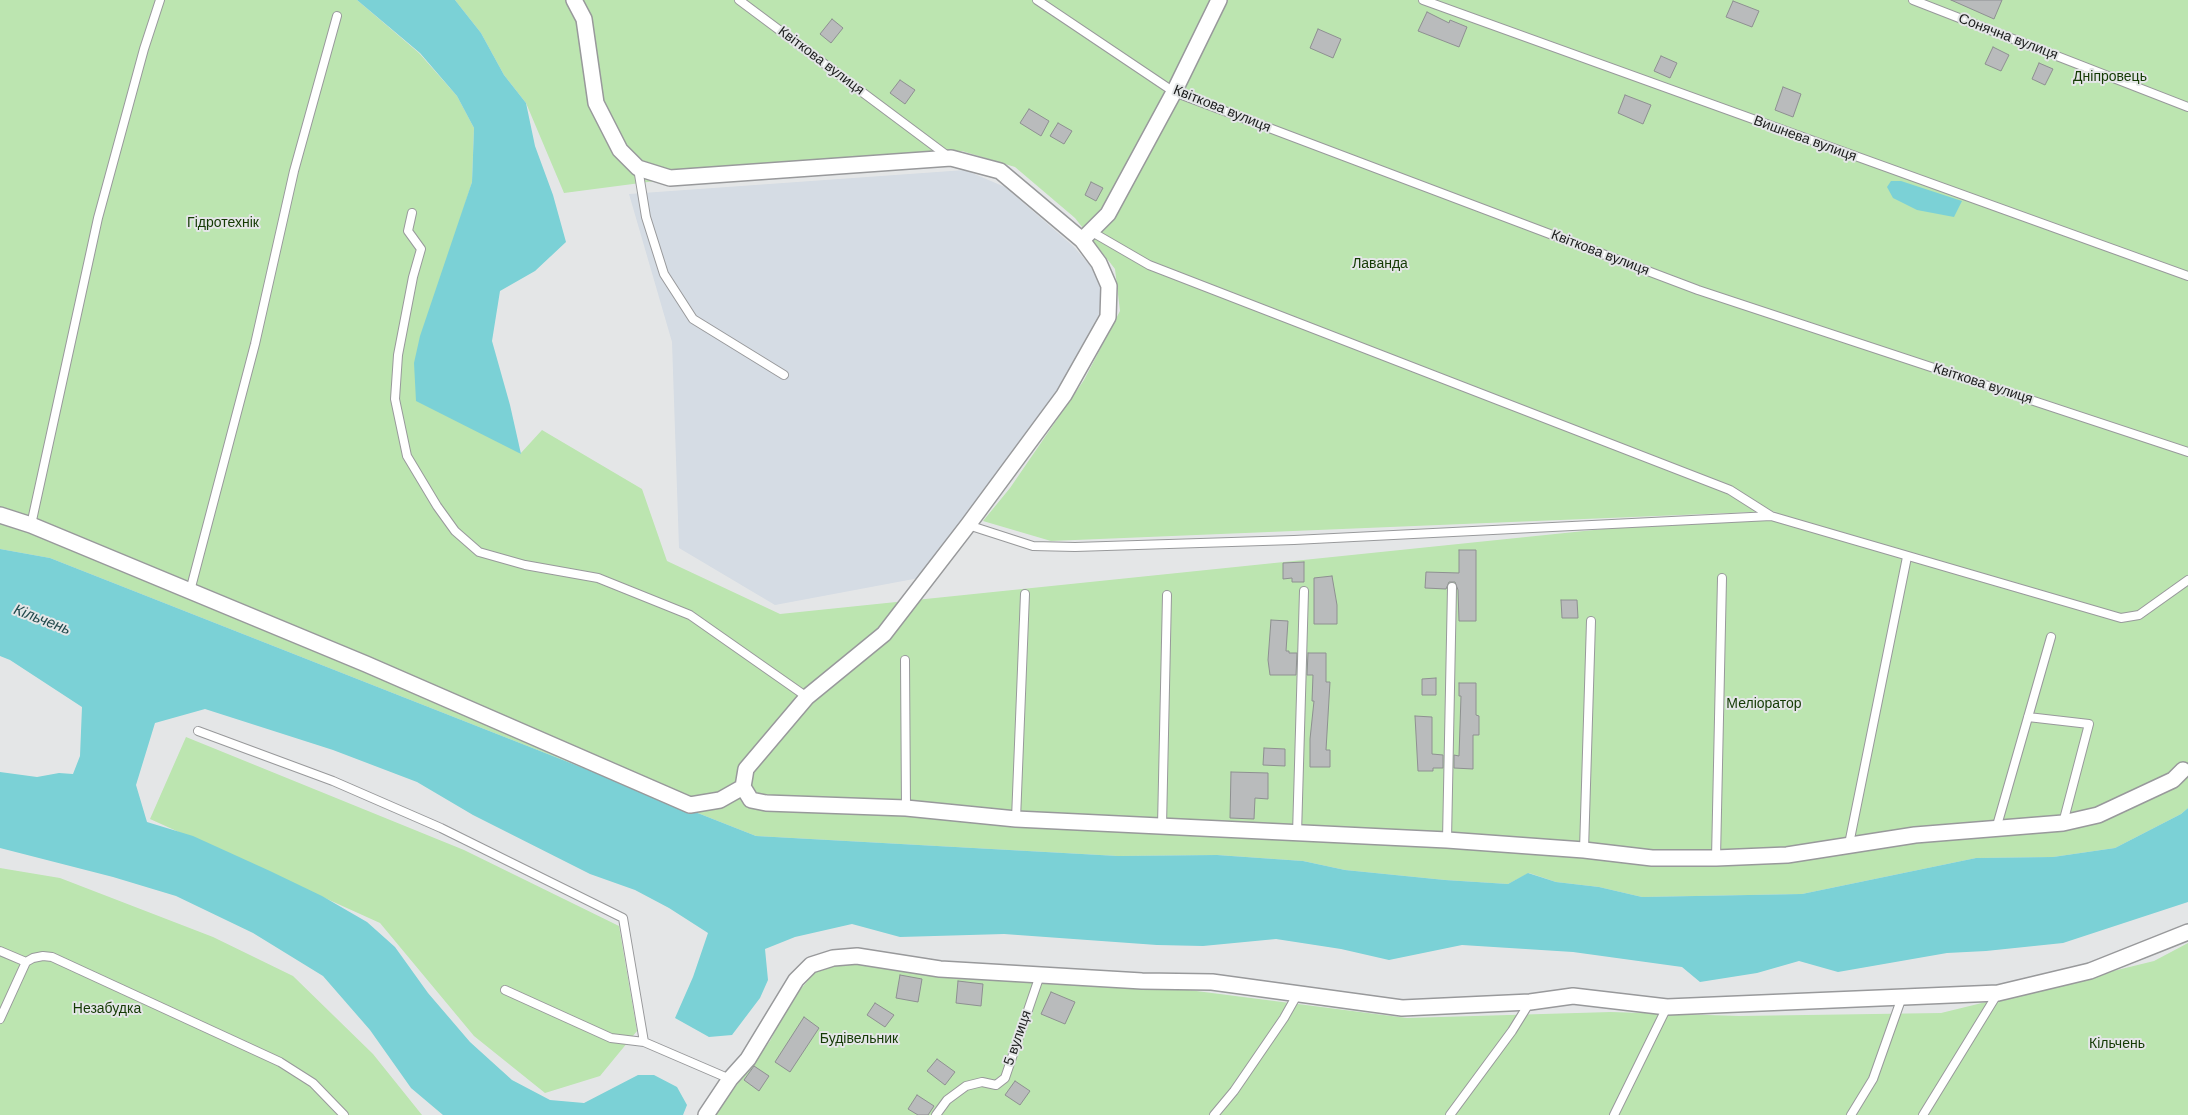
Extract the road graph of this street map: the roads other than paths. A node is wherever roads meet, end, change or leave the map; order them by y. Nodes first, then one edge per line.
1 (160, 0) edge
2 (574, 0) edge
3 (739, 0) edge
4 (1037, 0) edge
5 (1219, 0) edge
6 (1423, 0) edge
7 (1913, 0) edge
8 (336, 16) dead end
9 (1174, 92) junction
10 (2188, 108) edge
11 (951, 158) junction
12 (638, 168) junction
13 (412, 213) dead end
14 (1087, 236) junction
15 (2188, 276) edge
16 (784, 375) dead end
17 (2188, 452) edge
18 (0, 515) edge
19 (1771, 516) junction
20 (31, 525) junction
21 (968, 525) junction
22 (1907, 557) junction
23 (1722, 578) dead end
24 (2188, 580) edge
25 (1452, 587) dead end
26 (190, 591) junction
27 (1304, 591) dead end
28 (1025, 594) dead end
29 (1166, 595) dead end
30 (1591, 621) dead end
31 (2051, 637) dead end
32 (905, 660) dead end
33 (807, 697) junction
34 (2028, 717) junction
35 (198, 731) dead end
36 (2183, 770) dead end
37 (743, 787) junction
38 (906, 808) junction
39 (1016, 819) junction
40 (2063, 823) junction
41 (1162, 826) junction
42 (1996, 829) junction
43 (1297, 834) junction
44 (1447, 840) junction
45 (1849, 844) junction
46 (1584, 850) junction
47 (1716, 858) junction
48 (2188, 932) edge
49 (0, 951) edge
50 (26, 962) junction
51 (1040, 975) junction
52 (505, 990) dead end
53 (1998, 992) junction
54 (1296, 995) junction
55 (1902, 997) junction
56 (1530, 1002) junction
57 (1667, 1007) junction
58 (0, 1019) edge
59 (644, 1042) junction
60 (730, 1079) junction
61 (337, 1107) junction
62 (331, 1115) edge
63 (344, 1115) edge
64 (706, 1115) edge
65 (936, 1115) edge
66 (1214, 1115) edge
67 (1450, 1115) edge
68 (1614, 1115) edge
69 (1852, 1115) edge
70 (1923, 1115) edge

1 - 20 lane
2 - 12 street
3 - 11 lane, Квіткова вулиця
4 - 9 lane, Квіткова вулиця
5 - 9 street
6 - 15 lane, Вишнева вулиця
7 - 10 lane, Сонячна вулиця
8 - 26 lane
9 - 14 street
9 - 17 lane, Квіткова вулиця
11 - 12 street
11 - 14 street
12 - 16 lane
13 - 33 lane
14 - 19 lane
14 - 21 street
18 - 20 street
19 - 21 lane
19 - 22 lane
20 - 26 street
21 - 33 street
22 - 24 lane
22 - 45 lane
23 - 47 lane
25 - 44 lane
26 - 37 street
27 - 43 lane
28 - 39 lane
29 - 41 lane
30 - 46 lane
31 - 34 lane
32 - 38 lane
33 - 37 street
34 - 40 lane
34 - 42 lane
35 - 59 lane
36 - 40 street
37 - 38 street
38 - 39 street
39 - 41 street
40 - 42 street
41 - 43 street
42 - 45 street
43 - 44 street
44 - 46 street
45 - 47 street
46 - 47 street
48 - 53 street
49 - 50 lane
50 - 58 lane
50 - 61 lane
51 - 54 street
51 - 60 street
51 - 65 lane, 5 вулиця
52 - 59 lane
53 - 55 street
53 - 70 lane
54 - 56 street
54 - 66 lane
55 - 57 street
55 - 69 lane
56 - 57 street
56 - 67 lane
57 - 68 lane
59 - 60 lane
60 - 64 street
61 - 62 lane
61 - 63 lane

